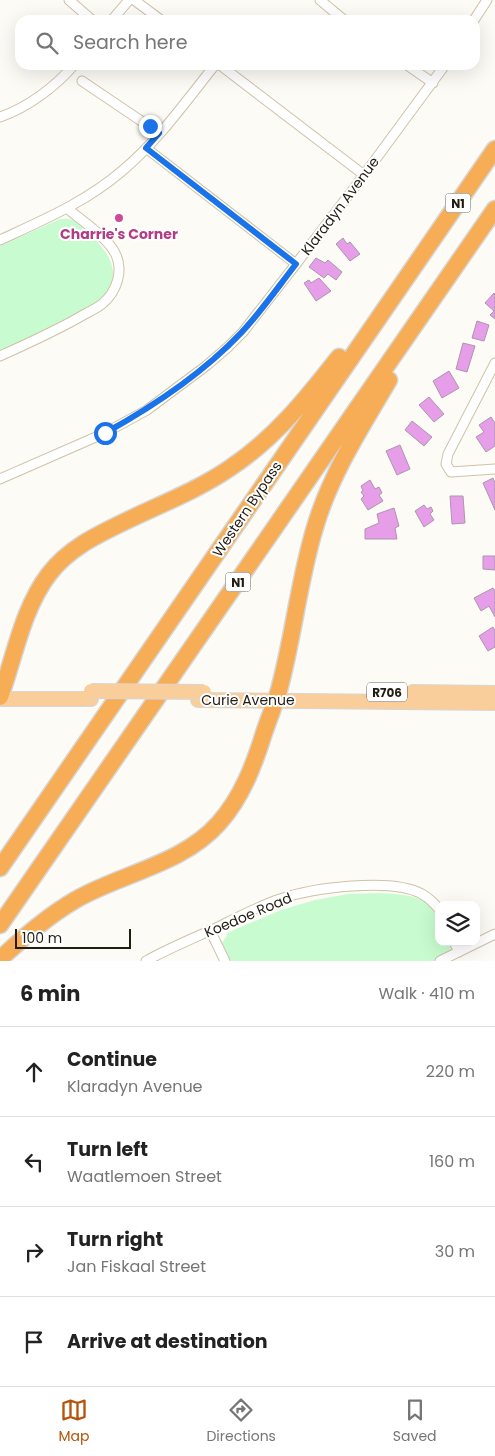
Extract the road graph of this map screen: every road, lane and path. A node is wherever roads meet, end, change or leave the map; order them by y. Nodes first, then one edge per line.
1 (69, 0) edge
2 (128, 0) edge
3 (134, 0) edge
4 (320, 0) edge
5 (488, 0) edge
6 (86, 15) edge
7 (116, 15) edge
8 (154, 15) edge
9 (338, 15) edge
10 (478, 15) edge
11 (69, 70) edge
12 (212, 70) edge
13 (227, 70) edge
14 (414, 70) edge
15 (442, 70) edge
16 (82, 81) dead end
17 (433, 83) junction
18 (0, 118) edge
19 (159, 133) junction
20 (146, 148) junction
21 (495, 149) edge
22 (364, 175) junction
23 (495, 208) edge
24 (68, 209) junction
25 (0, 240) edge
26 (420, 256) junction
27 (296, 264) junction
28 (429, 305) junction
29 (0, 356) edge
30 (495, 363) edge
31 (495, 469) edge
32 (0, 479) edge
33 (495, 693) edge
34 (1, 695) edge
35 (277, 696) junction
36 (495, 703) edge
37 (0, 868) edge
38 (435, 904) edge
39 (0, 925) edge
40 (210, 930) junction
41 (495, 934) edge
42 (456, 946) edge
43 (459, 952) junction
44 (0, 959) edge
45 (146, 961) edge
46 (225, 961) edge
47 (440, 961) edge

1 - 6 street
2 - 7 street
3 - 8 street
4 - 9 street
5 - 10 street
11 - 18 street
12 - 19 street
13 - 22 street
14 - 17 street
15 - 17 street, Klaradyn Avenue
16 - 19 street
17 - 22 street, Klaradyn Avenue
19 - 20 street
20 - 24 street
20 - 27 street
21 - 26 highway, Western Bypass / N1
22 - 27 street, Klaradyn Avenue
23 - 28 highway, N1
24 - 25 street
24 - 29 street
26 - 34 highway
26 - 37 highway, Western Bypass / N1
27 - 32 street, Klaradyn Avenue
28 - 35 highway
28 - 39 highway, N1
30 - 31 street
33 - 35 main road, Curie Avenue / R706
34 - 35 main road, Curie Avenue / R706
35 - 36 main road, Curie Avenue / R706
35 - 44 highway
38 - 40 street, Koedoe Road
40 - 45 street, Koedoe Road
40 - 46 street
41 - 43 street
42 - 43 street
43 - 47 street

